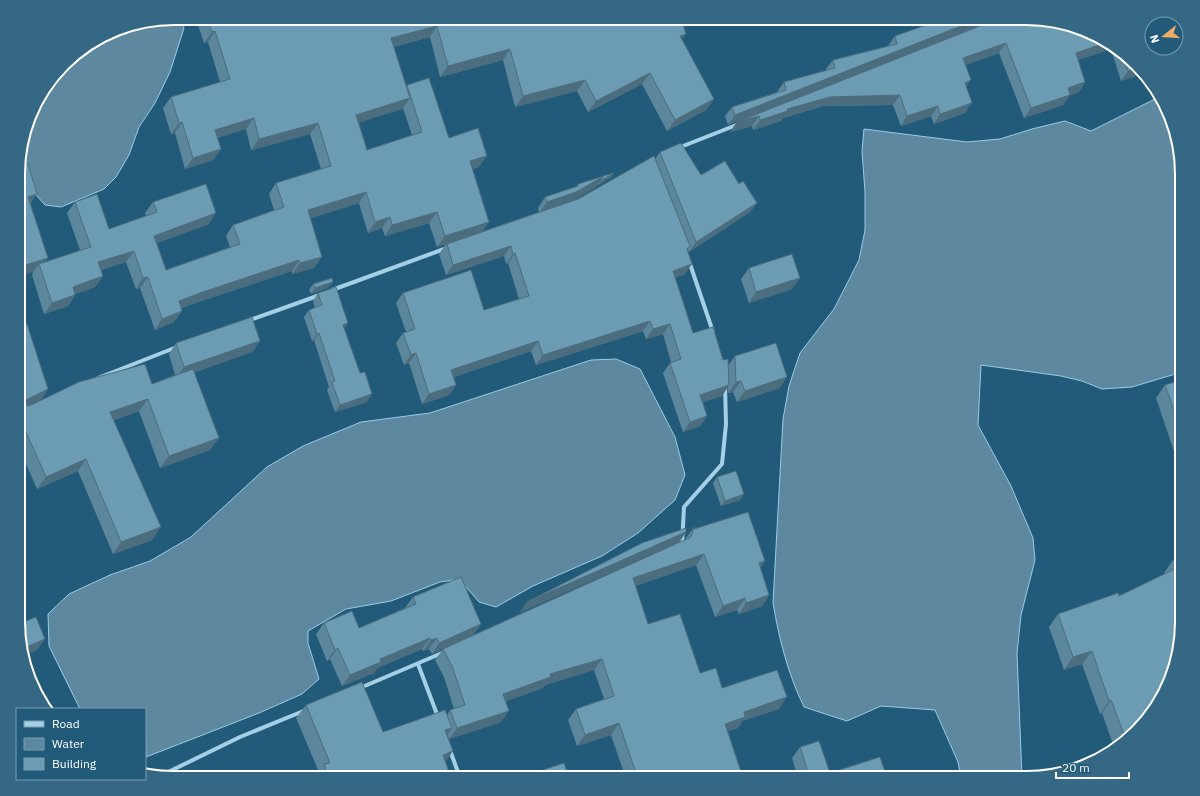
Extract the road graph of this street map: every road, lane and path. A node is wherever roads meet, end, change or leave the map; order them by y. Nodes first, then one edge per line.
1 (747, 121) edge
2 (676, 149) edge
3 (449, 248) edge
4 (688, 258) edge
5 (329, 291) edge
6 (322, 294) edge
7 (240, 324) edge
8 (715, 336) edge
9 (180, 346) edge
10 (724, 380) edge
11 (91, 381) edge
12 (675, 548) edge
13 (447, 651) edge
14 (418, 664) junction
15 (352, 692) edge
16 (314, 707) edge
17 (439, 721) edge
18 (447, 742) edge
19 (170, 771) edge
20 (457, 771) edge

1 - 2 street
3 - 5 street
4 - 8 street
6 - 7 street
9 - 11 street
10 - 12 street
13 - 14 street
14 - 15 street
14 - 17 street
16 - 19 street
18 - 20 street

